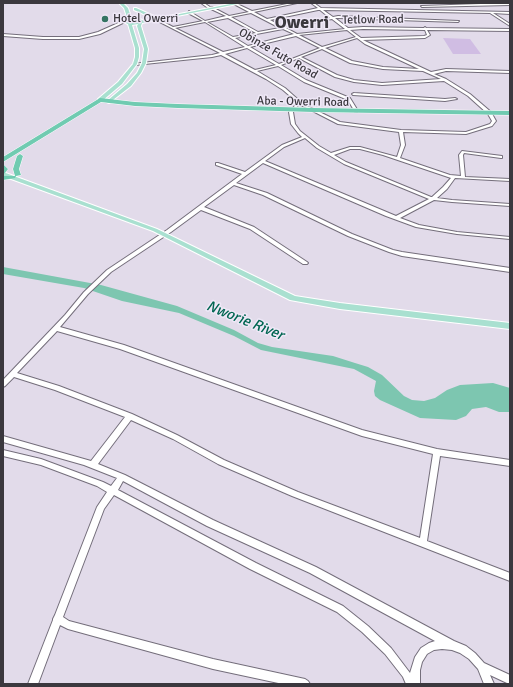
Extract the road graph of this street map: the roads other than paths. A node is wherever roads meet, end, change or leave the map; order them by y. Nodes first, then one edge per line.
1 (121, 3) edge
2 (202, 3) edge
3 (230, 3) edge
4 (234, 3) edge
5 (240, 3) edge
6 (296, 3) edge
7 (312, 3) edge
8 (477, 4) edge
9 (510, 4) edge
10 (421, 5) edge
11 (211, 7) junction
12 (318, 8) junction
13 (424, 11) junction
14 (189, 12) junction
15 (252, 12) junction
16 (510, 13) edge
17 (491, 14) junction
18 (228, 17) junction
19 (154, 18) junction
20 (330, 18) junction
21 (427, 19) junction
22 (267, 20) junction
23 (140, 21) junction
24 (458, 21) dead end
25 (502, 21) junction
26 (510, 21) edge
27 (128, 22) junction
28 (205, 22) junction
29 (510, 25) edge
30 (283, 27) junction
31 (173, 28) junction
32 (425, 28) junction
33 (346, 29) junction
34 (430, 29) junction
35 (510, 30) edge
36 (257, 32) junction
37 (3, 35) edge
38 (296, 35) junction
39 (233, 38) junction
40 (359, 38) junction
41 (248, 47) junction
42 (322, 47) junction
43 (223, 54) junction
44 (299, 57) junction
45 (135, 63) junction
46 (144, 63) junction
47 (279, 65) junction
48 (255, 71) junction
49 (427, 71) junction
50 (510, 72) edge
51 (432, 73) junction
52 (445, 80) junction
53 (354, 82) junction
54 (354, 94) junction
55 (115, 97) junction
56 (348, 99) junction
57 (455, 99) dead end
58 (98, 101) junction
59 (298, 103) junction
60 (106, 104) junction
61 (116, 104) junction
62 (291, 111) junction
63 (356, 111) junction
64 (316, 112) junction
65 (491, 114) junction
66 (510, 114) edge
67 (401, 131) junction
68 (305, 137) junction
69 (38, 139) junction
70 (46, 141) junction
71 (331, 154) junction
72 (20, 156) junction
73 (501, 157) dead end
74 (398, 158) junction
75 (262, 161) junction
76 (217, 164) dead end
77 (3, 166) edge
78 (244, 174) junction
79 (16, 176) junction
80 (454, 177) junction
81 (3, 178) edge
82 (463, 178) junction
83 (510, 180) edge
84 (233, 183) junction
85 (434, 198) junction
86 (510, 206) edge
87 (201, 208) junction
88 (396, 218) junction
89 (167, 233) junction
90 (510, 238) edge
91 (305, 263) dead end
92 (510, 270) edge
93 (510, 321) edge
94 (510, 326) edge
95 (56, 328) junction
96 (12, 374) junction
97 (3, 384) edge
98 (130, 416) junction
99 (3, 439) edge
100 (437, 452) junction
101 (3, 453) edge
102 (510, 463) edge
103 (93, 465) junction
104 (122, 477) junction
105 (112, 490) junction
106 (423, 543) junction
107 (510, 577) edge
108 (57, 619) junction
109 (452, 645) junction
110 (481, 666) junction
111 (510, 680) edge
112 (32, 684) edge
113 (305, 684) edge
114 (411, 684) edge
115 (415, 684) edge
116 (489, 684) edge

1 - 27 main road
2 - 11 street
3 - 11 main road
4 - 5 main road
4 - 11 main road
4 - 15 street
6 - 15 street
7 - 12 street
8 - 9 street
8 - 10 street
8 - 17 street
10 - 13 street
11 - 14 main road
11 - 18 street
11 - 19 main road
12 - 13 street
12 - 20 street
12 - 22 street
13 - 17 street
13 - 21 street
14 - 19 main road
14 - 28 street, Obinze Futo Road
15 - 18 street
15 - 22 street
16 - 17 street
17 - 25 street
18 - 28 street
18 - 36 street
19 - 23 main road
19 - 23 main road
19 - 31 street
20 - 21 street
20 - 30 street
20 - 33 street
21 - 24 street
21 - 34 street
22 - 30 street
23 - 27 main road
23 - 46 main road
25 - 26 street
25 - 29 street
27 - 37 street
27 - 45 main road
28 - 31 street
28 - 39 street, Obinze Futo Road
30 - 36 street
30 - 38 street
31 - 43 street
32 - 33 street, Tetlow Road
32 - 34 street, Tetlow Road
32 - 40 street
33 - 38 street, Tetlow Road
33 - 40 street
34 - 35 street, Tetlow Road
36 - 39 street
38 - 41 street, Tetlow Road
38 - 42 street
39 - 41 street, Obinze Futo Road
40 - 42 street
40 - 49 street
41 - 43 street, Tetlow Road
41 - 47 street, Obinze Futo Road
42 - 44 street
42 - 49 street
43 - 46 street, Tetlow Road
43 - 48 street
44 - 47 street
44 - 53 street
45 - 46 street, Tetlow Road
45 - 58 main road
46 - 55 main road
47 - 48 street
47 - 56 street, Obinze Futo Road
48 - 59 street
49 - 51 street
50 - 51 street
51 - 52 street
52 - 53 street
52 - 65 street
53 - 54 street
54 - 56 street
54 - 57 street
55 - 60 main road
55 - 61 highway
56 - 63 street
58 - 60 highway
58 - 69 highway
59 - 62 street
59 - 64 street
60 - 61 highway, Aba - Owerri Road
60 - 70 highway
61 - 62 highway, Aba - Owerri Road
62 - 64 highway, Aba - Owerri Road
62 - 68 street
63 - 64 highway, Aba - Owerri Road
63 - 65 highway, Aba - Owerri Road
64 - 65 highway, Aba - Owerri Road
64 - 67 street
65 - 66 highway, Aba - Owerri Road
65 - 67 street
67 - 74 street
68 - 71 street
68 - 75 street
69 - 70 highway
69 - 77 highway
70 - 72 highway
71 - 74 street
71 - 85 street
72 - 77 highway
72 - 79 highway
73 - 82 street
74 - 80 street
75 - 78 street
75 - 88 street
76 - 78 street
77 - 79 main road
78 - 84 street
79 - 81 highway
79 - 89 main road
80 - 82 street
80 - 85 street
82 - 83 street
84 - 87 street
84 - 92 street
85 - 86 street
85 - 88 street
87 - 89 street
87 - 91 street
88 - 90 street
89 - 93 main road
89 - 94 main road
89 - 95 street
95 - 96 street
95 - 100 street
96 - 97 street
96 - 98 street
98 - 103 street
98 - 106 street
99 - 103 street
100 - 102 street
100 - 106 street
101 - 105 street
103 - 104 street
104 - 105 street
104 - 109 street
105 - 108 street
105 - 114 street
106 - 107 street
108 - 112 street
108 - 113 street
109 - 110 street
109 - 115 street
110 - 111 street
110 - 116 street

